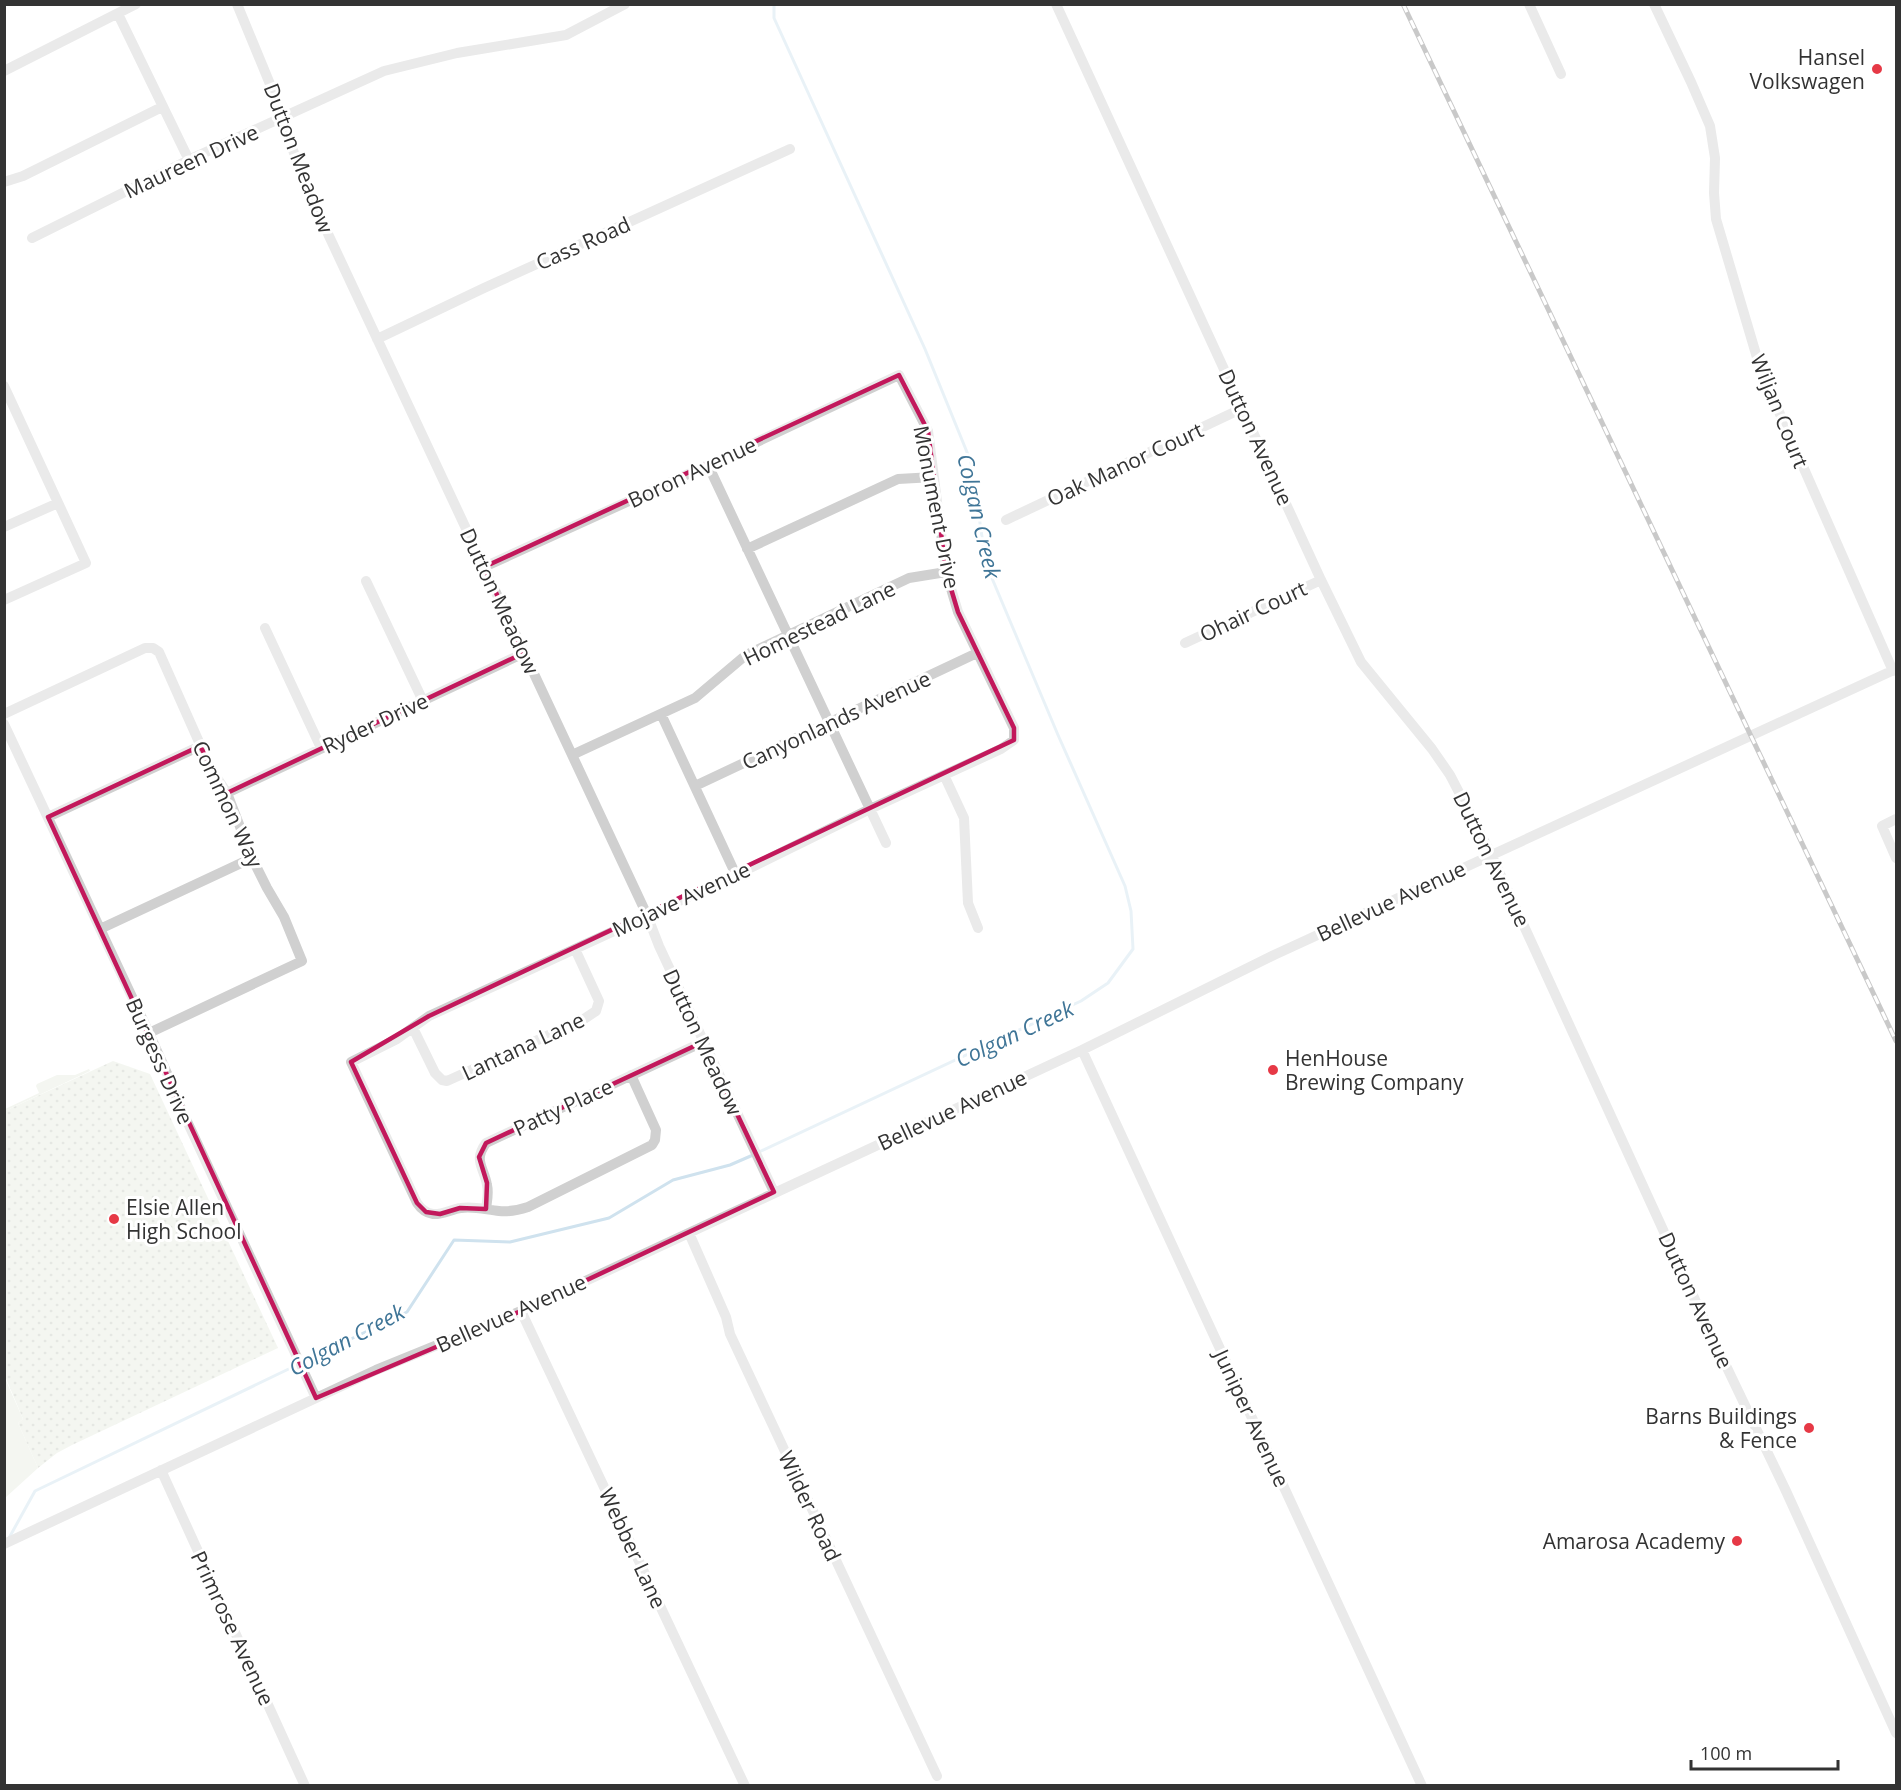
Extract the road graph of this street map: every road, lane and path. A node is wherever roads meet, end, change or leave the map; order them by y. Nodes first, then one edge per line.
1 (136, 4) edge
2 (237, 4) edge
3 (625, 4) edge
4 (1056, 4) edge
5 (1529, 4) edge
6 (1654, 4) edge
7 (118, 14) junction
8 (4, 71) edge
9 (1561, 74) dead end
10 (162, 107) junction
11 (282, 118) junction
12 (790, 148) dead end
13 (186, 154) dead end
14 (4, 182) edge
15 (32, 238) dead end
16 (377, 339) junction
17 (899, 375) joint
18 (4, 386) edge
19 (1243, 408) junction
20 (708, 465) junction
21 (934, 477) junction
22 (58, 503) junction
23 (1006, 520) dead end
24 (4, 527) edge
25 (747, 549) junction
26 (484, 567) junction
27 (946, 572) junction
28 (366, 580) dead end
29 (1321, 580) junction
30 (4, 600) edge
31 (265, 628) dead end
32 (788, 635) junction
33 (1185, 643) dead end
34 (524, 653) junction
35 (977, 653) junction
36 (1895, 670) edge
37 (423, 701) junction
38 (4, 714) edge
39 (661, 714) junction
40 (829, 723) junction
41 (4, 724) edge
42 (1014, 740) joint
43 (200, 746) junction
44 (321, 748) junction
45 (572, 755) junction
46 (944, 775) junction
47 (694, 786) junction
48 (227, 793) junction
49 (870, 809) junction
50 (48, 817) junction
51 (1896, 819) edge
52 (886, 843) dead end
53 (1491, 854) junction
54 (252, 858) junction
55 (1896, 858) edge
56 (736, 875) junction
57 (647, 915) junction
58 (978, 928) dead end
59 (100, 929) junction
60 (575, 949) junction
61 (413, 1028) junction
62 (149, 1033) junction
63 (703, 1042) junction
64 (1082, 1050) junction
65 (631, 1076) junction
66 (774, 1192) junction
67 (486, 1209) junction
68 (689, 1233) junction
69 (521, 1311) junction
70 (316, 1398) junction
71 (161, 1470) junction
72 (4, 1544) edge
73 (1896, 1733) edge
74 (937, 1776) dead end
75 (305, 1785) edge
76 (746, 1785) edge
77 (1422, 1785) edge

1 - 7 street
2 - 11 street, Dutton Meadow
3 - 11 street, Maureen Drive
4 - 19 street, Dutton Avenue
5 - 9 street
6 - 36 street, Wiljan Court
7 - 8 street
7 - 10 street
10 - 13 street
10 - 14 street
11 - 15 street, Maureen Drive
11 - 16 street, Dutton Meadow
12 - 16 street, Cass Road
16 - 26 street, Dutton Meadow
17 - 20 street, Boron Avenue
17 - 21 street, Monument Drive
18 - 22 street
19 - 23 street, Oak Manor Court
19 - 29 street, Dutton Avenue
20 - 25 street
20 - 26 street, Boron Avenue
21 - 25 street
21 - 27 street, Monument Drive
22 - 24 street
22 - 30 street
25 - 32 street
26 - 34 street, Dutton Meadow
27 - 32 street, Homestead Lane
27 - 35 street, Monument Drive
28 - 37 street
29 - 33 street, Ohair Court
29 - 53 street, Dutton Avenue
31 - 44 street
32 - 39 street, Homestead Lane
32 - 40 street
34 - 37 street, Ryder Drive
34 - 45 street, Dutton Meadow
35 - 40 street, Canyonlands Avenue
35 - 42 street, Monument Drive
36 - 53 street, Bellevue Avenue
37 - 44 street, Ryder Drive
38 - 43 street, Common Way
39 - 45 street, Homestead Lane
39 - 47 street
40 - 47 street, Canyonlands Avenue
40 - 49 street
41 - 50 street, Burgess Drive
42 - 46 street, Mojave Avenue
43 - 48 street, Common Way
43 - 50 street
44 - 48 street, Ryder Drive
45 - 57 street, Dutton Meadow
46 - 49 street, Mojave Avenue
46 - 58 street
47 - 56 street
48 - 54 street, Common Way
49 - 52 street
49 - 56 street, Mojave Avenue
50 - 59 street, Burgess Drive
51 - 55 street
53 - 64 street, Bellevue Avenue
53 - 73 street, Dutton Avenue
54 - 59 street
54 - 62 street, Common Way
56 - 57 street, Mojave Avenue
57 - 60 street, Mojave Avenue
57 - 63 street, Dutton Meadow
59 - 62 street, Burgess Drive
60 - 61 street, Mojave Avenue
60 - 61 street, Lantana Lane
61 - 67 street, Mojave Avenue
62 - 70 street, Burgess Drive
63 - 65 street, Patty Place
63 - 66 street, Dutton Meadow
64 - 66 street, Bellevue Avenue
64 - 77 street, Juniper Avenue
65 - 67 street, Patty Place
65 - 67 street
66 - 68 street, Bellevue Avenue
68 - 69 street, Bellevue Avenue
68 - 74 street, Wilder Road
69 - 70 street, Bellevue Avenue
69 - 76 street, Webber Lane
70 - 71 street, Bellevue Avenue
71 - 72 street, Bellevue Avenue
71 - 75 street, Primrose Avenue

